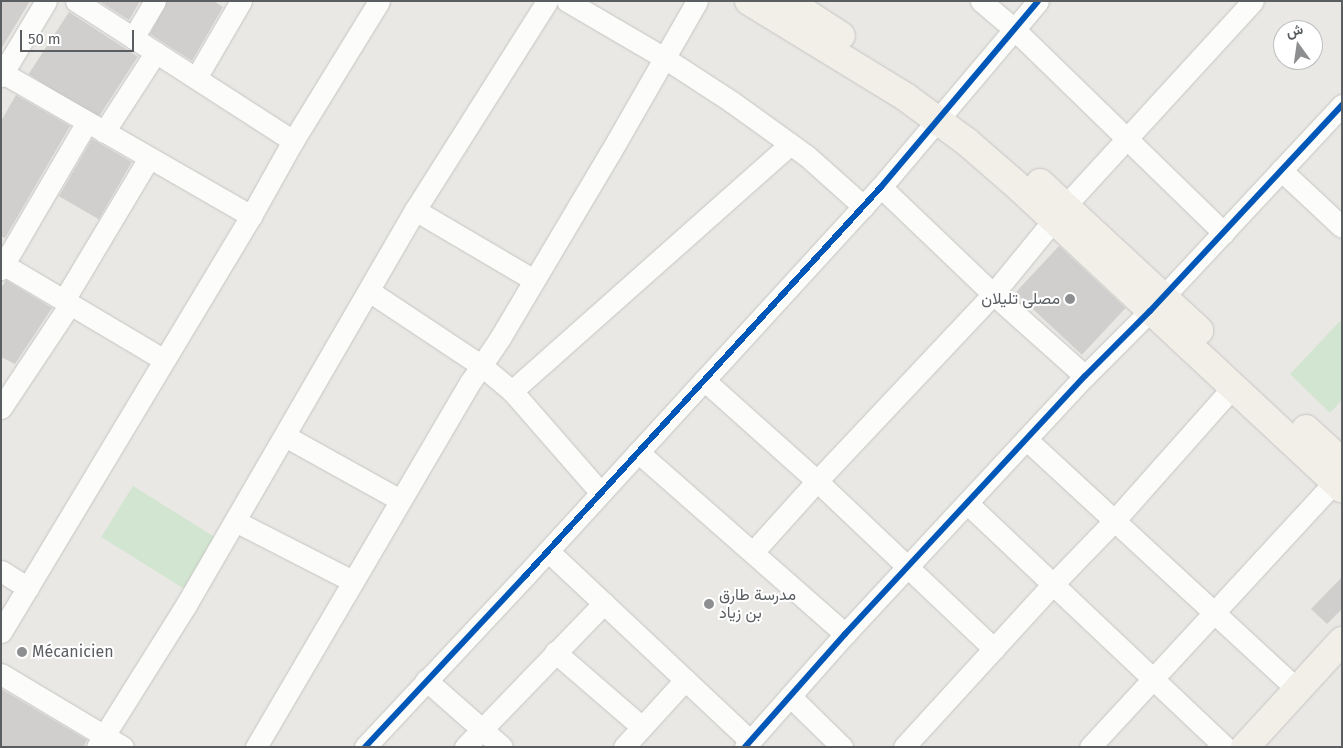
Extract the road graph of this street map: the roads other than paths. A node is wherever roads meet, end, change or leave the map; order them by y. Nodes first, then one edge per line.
1 (46, 1) edge
2 (76, 1) edge
3 (155, 1) edge
4 (241, 1) edge
5 (379, 1) edge
6 (547, 1) edge
7 (567, 1) edge
8 (697, 1) edge
9 (749, 1) edge
10 (787, 1) edge
11 (981, 1) edge
12 (1038, 1) edge
13 (1253, 1) edge
14 (1013, 28) junction
15 (133, 38) junction
16 (156, 52) junction
17 (663, 57) junction
18 (2, 73) edge
19 (196, 78) junction
20 (1341, 106) edge
21 (944, 114) junction
22 (96, 127) junction
23 (1127, 140) junction
24 (293, 141) junction
25 (790, 144) junction
26 (150, 158) junction
27 (1281, 170) junction
28 (881, 187) junction
29 (864, 206) junction
30 (415, 210) junction
31 (1060, 214) junction
32 (251, 216) junction
33 (1342, 227) edge
34 (1224, 233) junction
35 (2, 266) edge
36 (534, 280) junction
37 (369, 291) junction
38 (993, 294) junction
39 (67, 302) junction
40 (1156, 304) junction
41 (163, 359) junction
42 (482, 366) junction
43 (1085, 376) junction
44 (704, 380) junction
45 (1233, 387) junction
46 (512, 391) junction
47 (1, 408) edge
48 (285, 436) junction
49 (1026, 439) junction
50 (638, 452) junction
51 (1340, 476) edge
52 (817, 481) junction
53 (600, 492) junction
54 (400, 500) junction
55 (967, 503) junction
56 (235, 521) junction
57 (1114, 521) junction
58 (548, 550) junction
59 (754, 551) junction
60 (909, 567) junction
61 (1, 571) edge
62 (352, 581) junction
63 (1053, 584) junction
64 (28, 588) junction
65 (604, 603) junction
66 (1214, 612) junction
67 (1, 632) edge
68 (845, 634) junction
69 (1342, 641) edge
70 (994, 649) junction
71 (555, 652) junction
72 (1342, 669) edge
73 (1, 674) edge
74 (1152, 678) junction
75 (426, 680) junction
76 (686, 680) junction
77 (1298, 690) junction
78 (790, 696) junction
79 (642, 727) junction
80 (483, 728) junction
81 (101, 741) edge
82 (747, 744) edge
83 (124, 747) edge
84 (256, 747) edge
85 (365, 747) edge
86 (465, 747) edge
87 (502, 747) edge
88 (624, 747) edge
89 (842, 747) edge
90 (904, 747) edge
91 (1090, 747) edge
92 (1225, 747) edge
93 (1245, 747) edge
94 (1271, 747) edge

1 - 18 street
2 - 15 street
3 - 15 street
4 - 19 street
5 - 24 street
6 - 30 street
7 - 17 street
8 - 17 street
9 - 21 main road
10 - 21 main road
11 - 14 street
12 - 14 street
13 - 23 street
14 - 21 street
14 - 23 street
15 - 16 street
16 - 19 street
16 - 22 street
17 - 25 street
17 - 36 street
18 - 22 street
19 - 24 street
20 - 27 street
21 - 28 street
21 - 31 main road
22 - 26 street
22 - 35 street
23 - 31 street
23 - 34 street
24 - 32 street
25 - 29 street
25 - 46 street
26 - 32 street
26 - 39 street
27 - 33 street
27 - 34 street
28 - 29 street
28 - 38 street
29 - 44 street
30 - 36 street
30 - 37 street
31 - 38 street
31 - 40 main road
32 - 41 street
34 - 40 street
35 - 39 street
36 - 42 street
37 - 42 street
37 - 48 street
38 - 43 street
38 - 52 street
39 - 41 street
39 - 47 street
40 - 43 street
40 - 45 main road
40 - 51 main road
41 - 64 street
42 - 46 street
42 - 54 street
43 - 49 street
44 - 50 street
44 - 52 street
45 - 51 main road
45 - 57 street
46 - 53 street
48 - 54 street
48 - 56 street
49 - 55 street
49 - 57 street
50 - 53 street
50 - 59 street
51 - 66 street
52 - 59 street
52 - 60 street
53 - 58 street
54 - 62 street
55 - 60 street
55 - 63 street
56 - 62 street
56 - 81 street
57 - 63 street
57 - 66 street
58 - 65 street
58 - 75 street
59 - 68 street
60 - 68 street
60 - 70 street
61 - 64 street
62 - 84 street
63 - 70 street
63 - 74 street
64 - 67 street
65 - 71 street
65 - 76 street
66 - 74 street
66 - 77 street
68 - 78 street
69 - 77 main road
70 - 90 street
71 - 79 street
71 - 80 street
72 - 94 main road
73 - 81 street
74 - 91 street
74 - 92 street
75 - 80 street
75 - 85 street
76 - 79 street
76 - 82 street
77 - 93 main road
78 - 82 street
78 - 89 street
79 - 88 street
80 - 86 street
80 - 87 street
81 - 83 street

